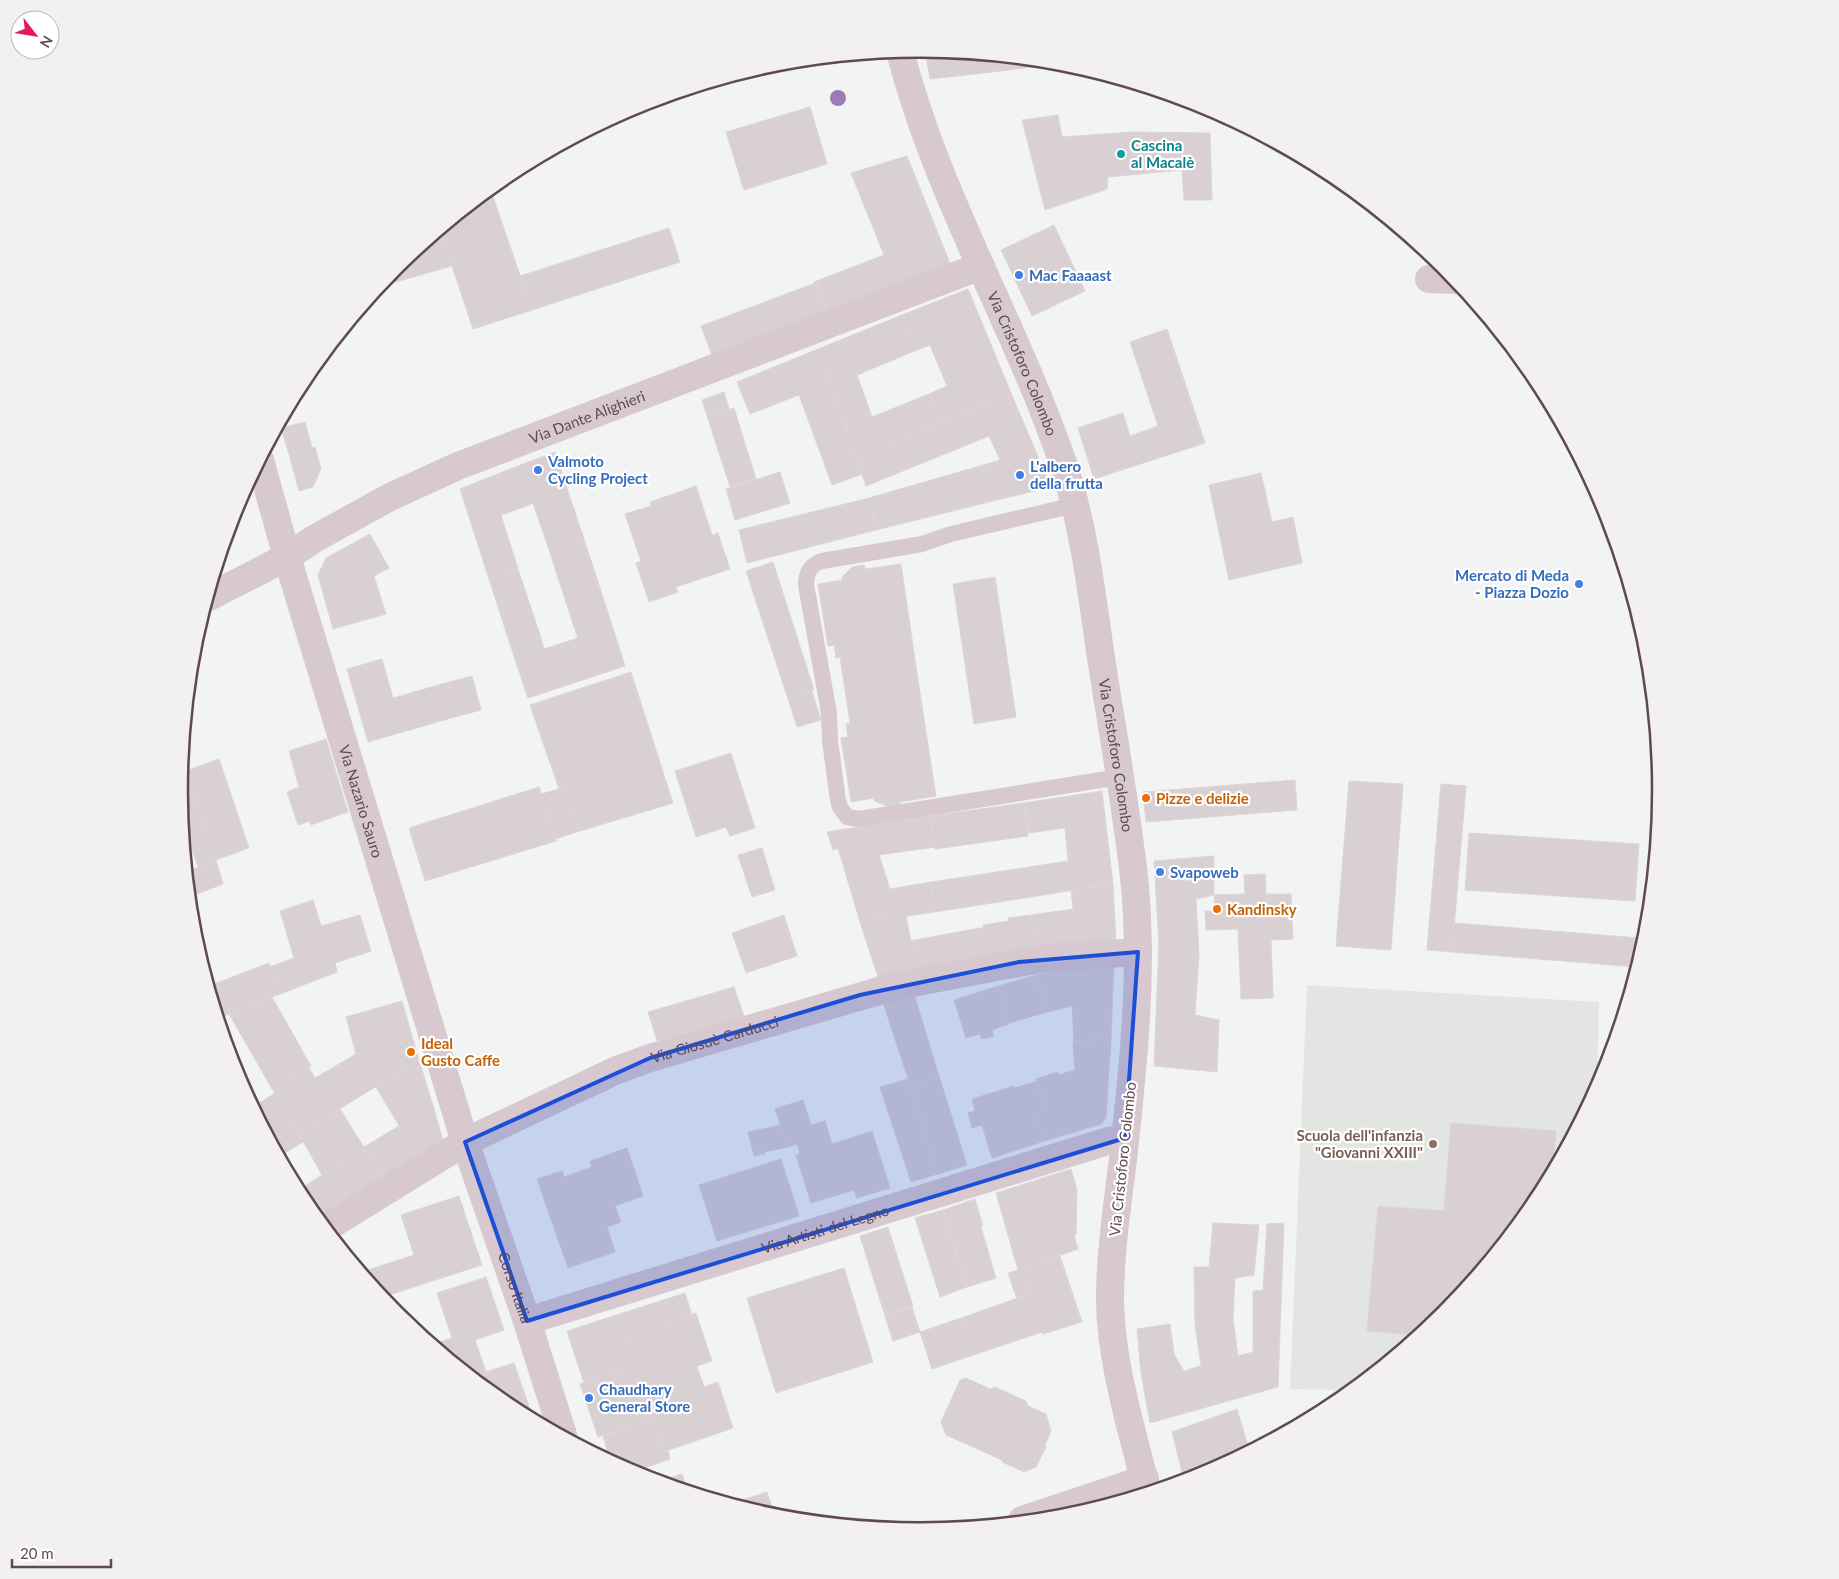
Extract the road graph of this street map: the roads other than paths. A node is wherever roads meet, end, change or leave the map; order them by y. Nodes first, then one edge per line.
1 (902, 58) edge
2 (981, 266) junction
3 (262, 468) edge
4 (1075, 505) junction
5 (287, 556) junction
6 (214, 594) edge
7 (1119, 777) junction
8 (1138, 952) junction
9 (1125, 1138) junction
10 (465, 1142) junction
11 (332, 1225) edge
12 (528, 1320) junction
13 (561, 1427) edge
14 (1146, 1485) edge
15 (1087, 1502) edge

1 - 2 street, Via Cristoforo Colombo
2 - 4 street, Via Cristoforo Colombo
2 - 5 street, Via Dante Alighieri
3 - 5 street, Via Nazario Sauro
4 - 7 street, Via Cristoforo Colombo
4 - 7 lane
5 - 6 street, Via Dante Alighieri
5 - 10 street, Via Nazario Sauro
7 - 8 street, Via Cristoforo Colombo
8 - 9 street, Via Cristoforo Colombo
8 - 10 street, Via Giosuè Carducci
9 - 12 street, Via Artisti del Legno
9 - 14 street, Via Cristoforo Colombo
10 - 11 street, Via Giosuè Carducci
10 - 12 street, Corso Italia
12 - 13 street, Corso Italia
14 - 15 street

